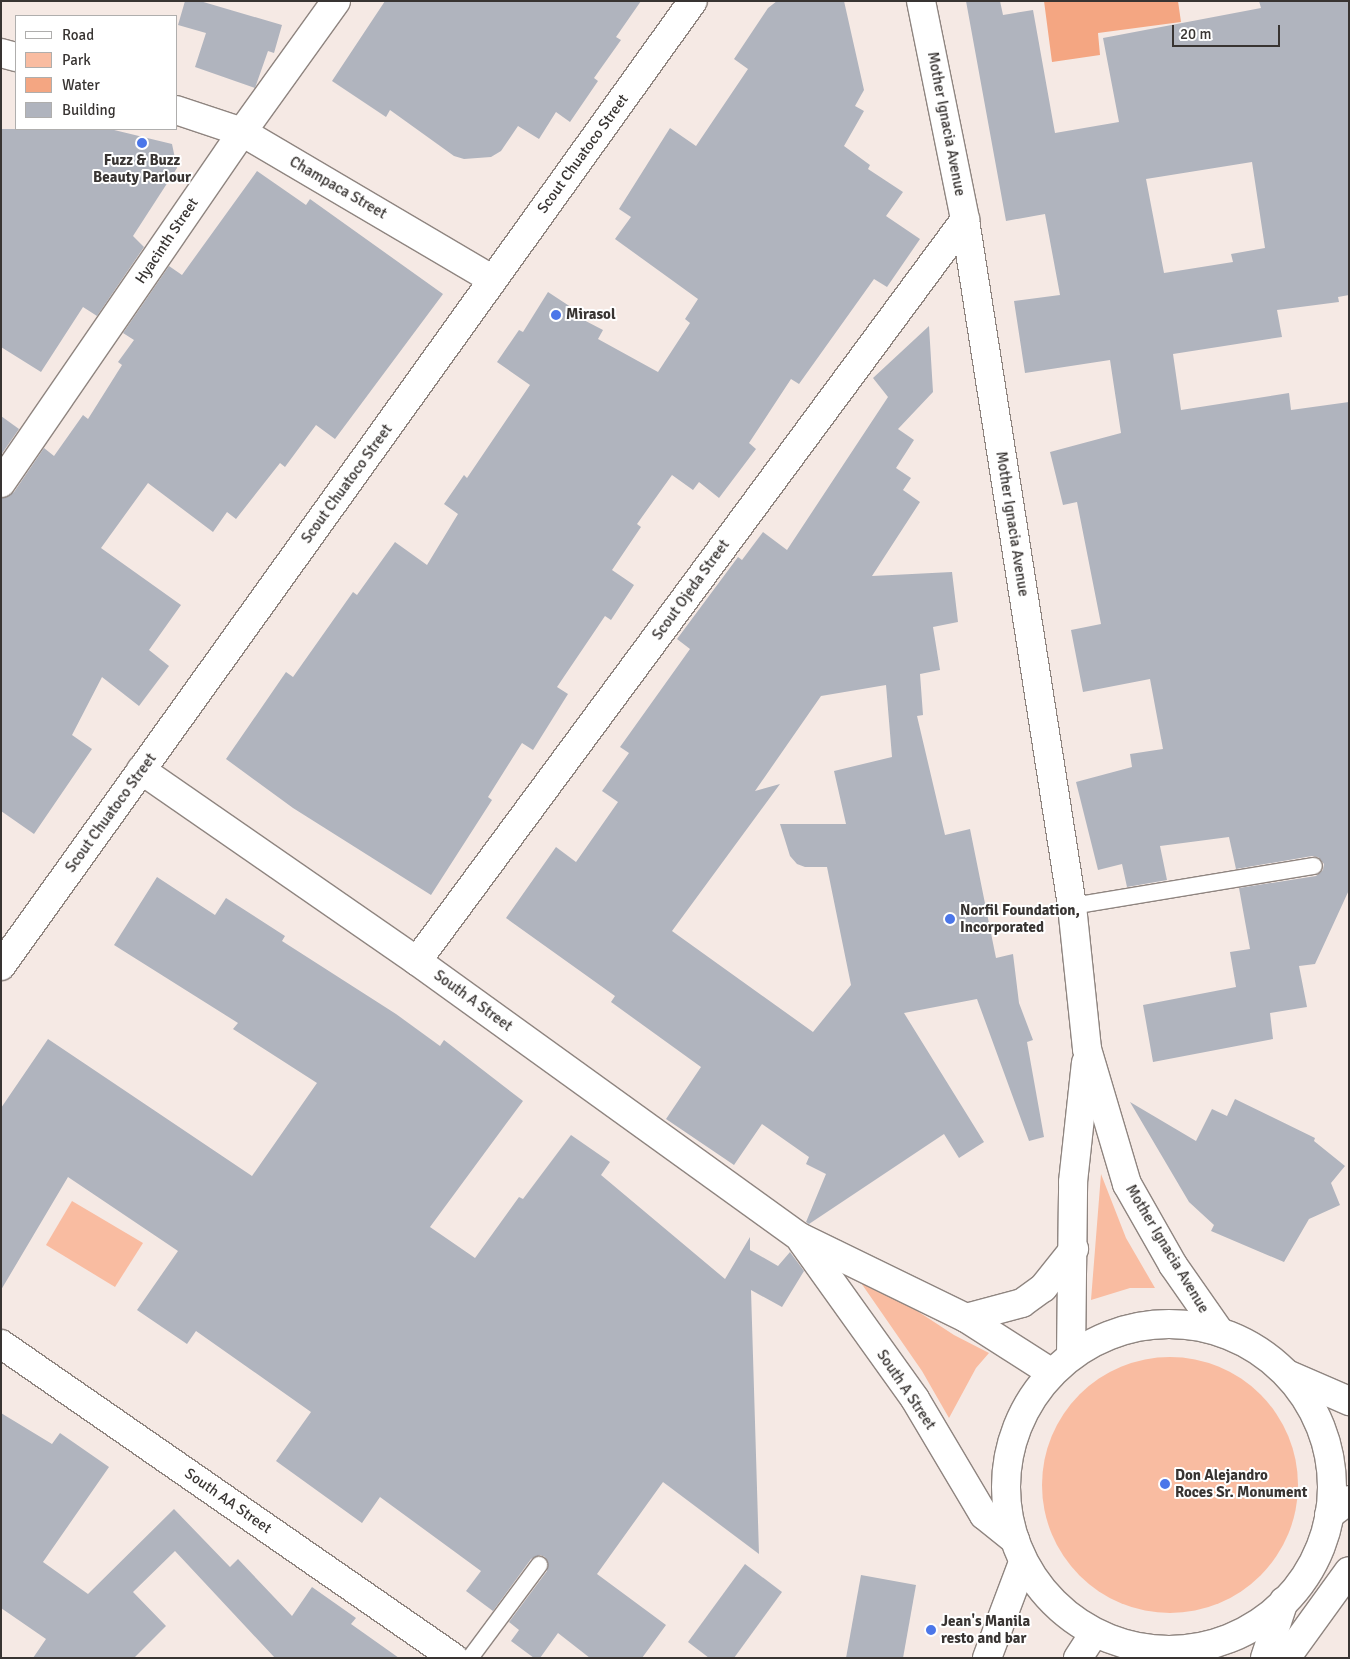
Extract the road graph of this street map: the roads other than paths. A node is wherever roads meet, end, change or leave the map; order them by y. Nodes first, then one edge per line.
1 (336, 1) edge
2 (693, 1) edge
3 (921, 1) edge
4 (1, 52) edge
5 (15, 58) edge
6 (178, 111) edge
7 (242, 132) junction
8 (965, 220) junction
9 (493, 280) junction
10 (1, 483) edge
11 (142, 770) junction
12 (1314, 866) dead end
13 (1072, 906) junction
14 (417, 961) junction
15 (1, 966) edge
16 (1087, 1049) junction
17 (800, 1237) junction
18 (1074, 1249) junction
19 (966, 1318) junction
20 (1219, 1331) junction
21 (1, 1344) edge
22 (1062, 1365) junction
23 (1287, 1374) junction
24 (1349, 1401) edge
25 (1339, 1508) edge
26 (1019, 1551) junction
27 (539, 1565) dead end
28 (1349, 1571) edge
29 (1284, 1601) junction
30 (1104, 1644) edge
31 (454, 1658) edge
32 (470, 1658) edge
33 (987, 1658) edge
34 (1078, 1658) edge
35 (1265, 1658) edge
36 (1286, 1658) edge

1 - 7 street, Hyacinth Street
2 - 9 street, Scout Chuatoco Street
3 - 8 street, Mother Ignacia Avenue
4 - 5 street
6 - 7 street, Champaca Street
7 - 9 street, Champaca Street
7 - 10 street, Hyacinth Street
8 - 13 street, Mother Ignacia Avenue
8 - 14 street, Scout Ojeda Street
9 - 11 street, Scout Chuatoco Street
11 - 14 street, South A Street
11 - 15 street, Scout Chuatoco Street
12 - 13 lane
13 - 16 street, Mother Ignacia Avenue
14 - 17 street, South A Street
16 - 18 street, Mother Ignacia Avenue
16 - 20 street, Mother Ignacia Avenue
17 - 19 street, South A Street
17 - 26 street, South A Street
18 - 19 street
18 - 22 street, Mother Ignacia Avenue
19 - 22 street, South A Street
20 - 22 street
20 - 23 street
21 - 31 street, South AA Street
22 - 26 street
23 - 24 street
23 - 25 street
25 - 29 street
26 - 30 street
26 - 33 street
27 - 32 lane
28 - 36 street
29 - 30 street
29 - 35 street
30 - 34 street

